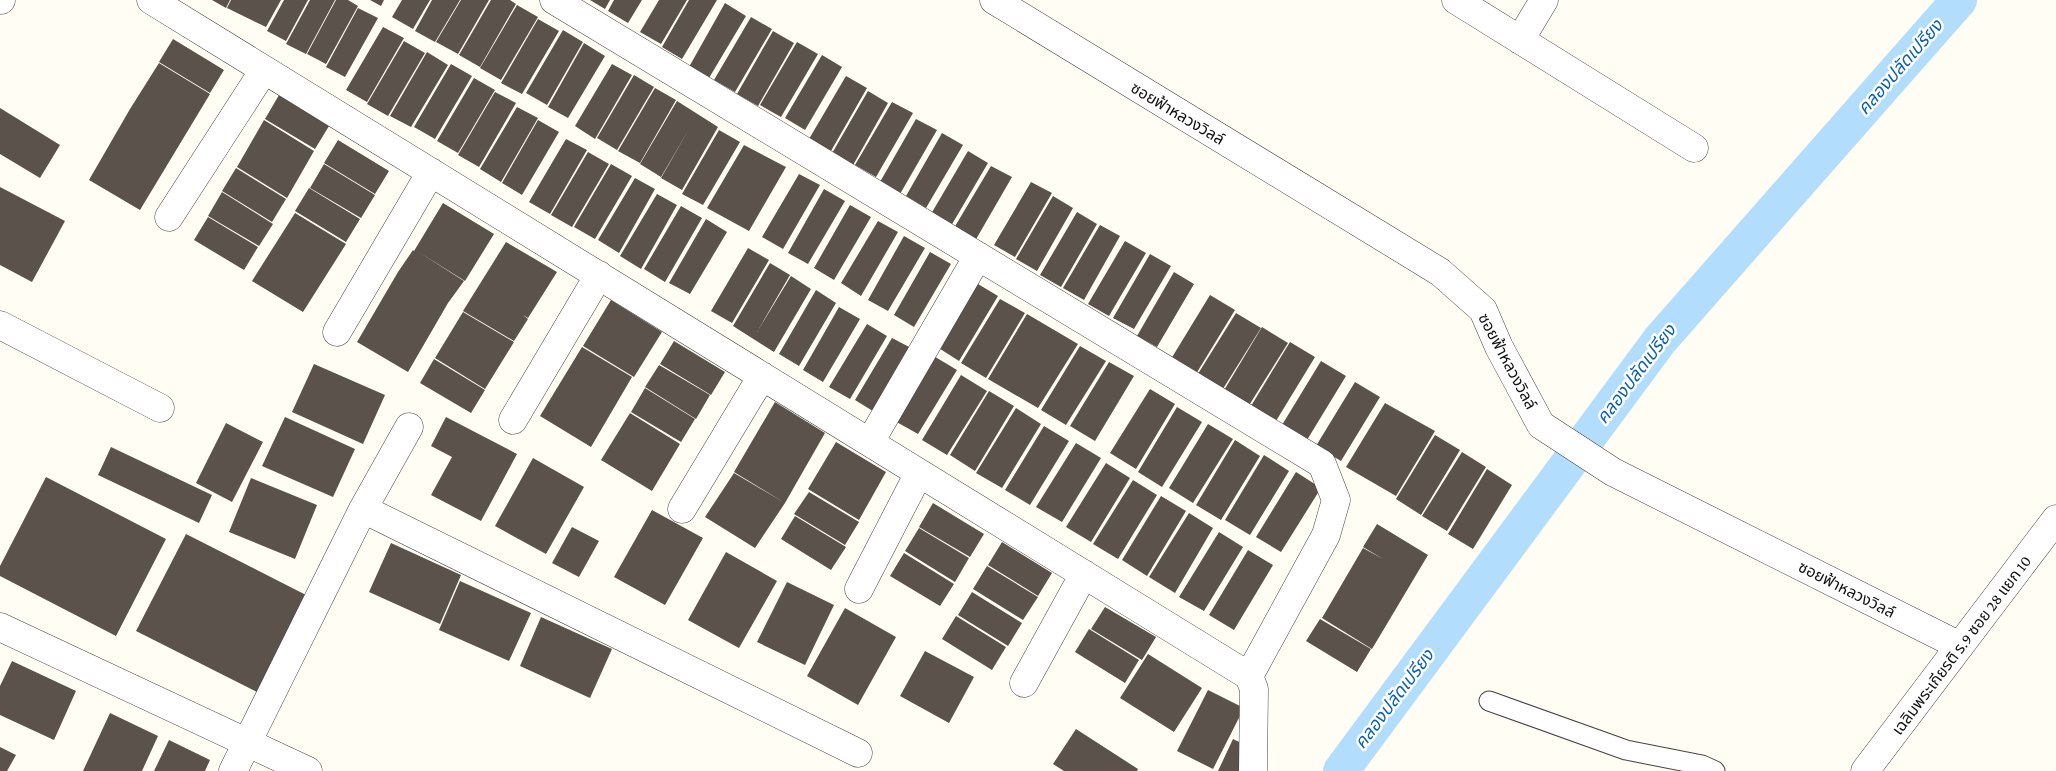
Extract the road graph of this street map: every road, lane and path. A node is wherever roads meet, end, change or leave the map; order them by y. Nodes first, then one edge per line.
1 (151, 0) edge
2 (554, 0) edge
3 (994, 0) edge
4 (1456, 0) edge
5 (1544, 0) edge
6 (1520, 40) junction
7 (264, 70) junction
8 (1694, 148) dead end
9 (431, 172) junction
10 (169, 217) dead end
11 (978, 256) junction
12 (599, 275) junction
13 (0, 325) edge
14 (337, 332) dead end
15 (762, 376) junction
16 (160, 408) dead end
17 (513, 420) dead end
18 (409, 427) dead end
19 (870, 442) junction
20 (919, 473) junction
21 (363, 509) junction
22 (682, 509) dead end
23 (2056, 519) edge
24 (1084, 574) junction
25 (859, 589) dead end
26 (0, 627) edge
27 (1960, 646) junction
28 (1250, 676) junction
29 (1024, 683) dead end
30 (1489, 701) dead end
31 (246, 742) junction
32 (858, 753) dead end
33 (233, 771) edge
34 (308, 771) edge
35 (1253, 771) edge
36 (1715, 771) edge
37 (1865, 771) edge

1 - 7 street
2 - 11 street
3 - 27 street, ซอยฟ้าหลวงวิลล์
4 - 6 street
5 - 6 street
6 - 8 street
7 - 9 street
7 - 10 street
9 - 12 street
9 - 14 street
11 - 19 street
11 - 28 street
12 - 15 street
12 - 17 street
13 - 16 street
15 - 19 street
15 - 22 street
18 - 21 street
19 - 20 street
20 - 24 street
20 - 25 street
21 - 31 street
21 - 32 street
23 - 27 street, เฉลิมพระเกียรติ ร.9 ซอย 28 แยก 10
24 - 28 street
24 - 29 street
26 - 31 street
27 - 37 street, เฉลิมพระเกียรติ ร.9 ซอย 28 แยก 10
28 - 35 street
30 - 36 lane
31 - 33 street
31 - 34 street

